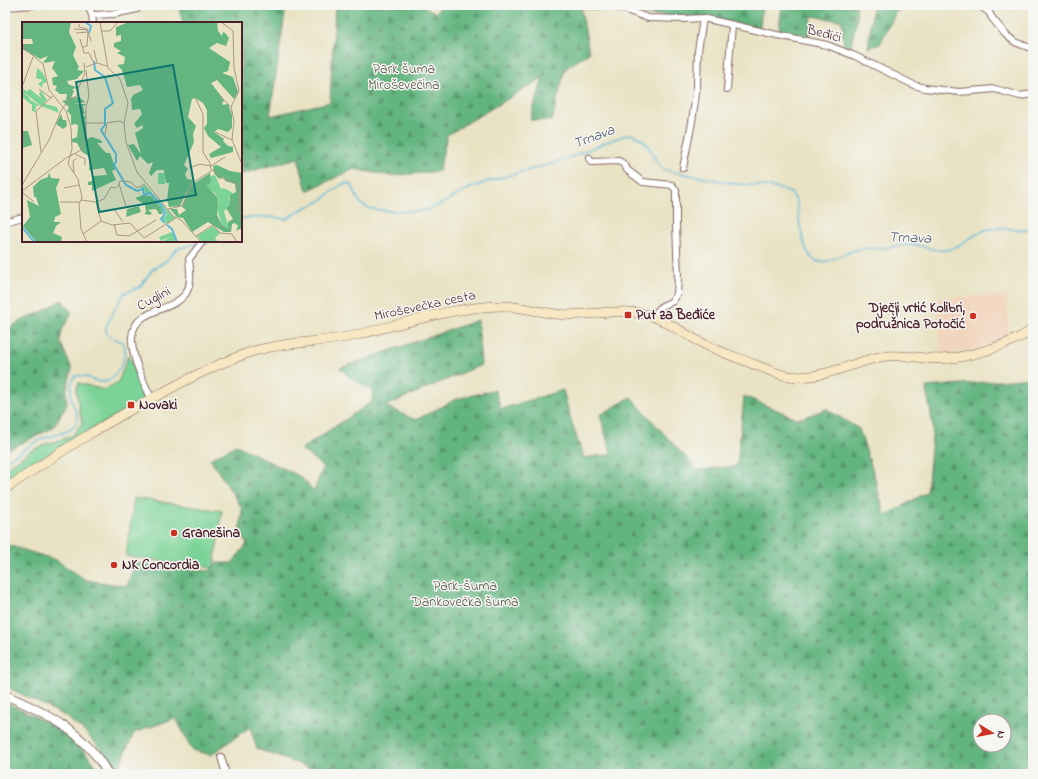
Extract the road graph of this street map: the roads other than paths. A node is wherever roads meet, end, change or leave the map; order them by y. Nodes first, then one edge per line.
1 (33, 5) edge
2 (88, 5) edge
3 (605, 5) edge
4 (978, 5) edge
5 (5, 7) edge
6 (137, 9) dead end
7 (92, 15) junction
8 (703, 18) junction
9 (93, 22) edge
10 (732, 25) junction
11 (1033, 49) edge
12 (727, 89) dead end
13 (1033, 94) edge
14 (589, 158) dead end
15 (683, 168) dead end
16 (22, 217) edge
17 (8, 221) dead end
18 (201, 243) edge
19 (652, 316) junction
20 (1033, 329) edge
21 (151, 398) junction
22 (5, 488) edge
23 (5, 695) edge
24 (221, 757) dead end
25 (108, 774) edge
26 (226, 774) edge

1 - 5 street
2 - 7 street
3 - 8 street, Beđići
4 - 11 street
6 - 7 street
7 - 9 street
8 - 10 street, Beđići
8 - 15 street
10 - 12 street
10 - 13 street, Beđići
14 - 19 street
16 - 17 street
18 - 21 street, Cuglini
19 - 20 main road, Miroševečka cesta
19 - 21 main road, Miroševečka cesta
21 - 22 main road, Miroševečka cesta
23 - 25 street
24 - 26 street

